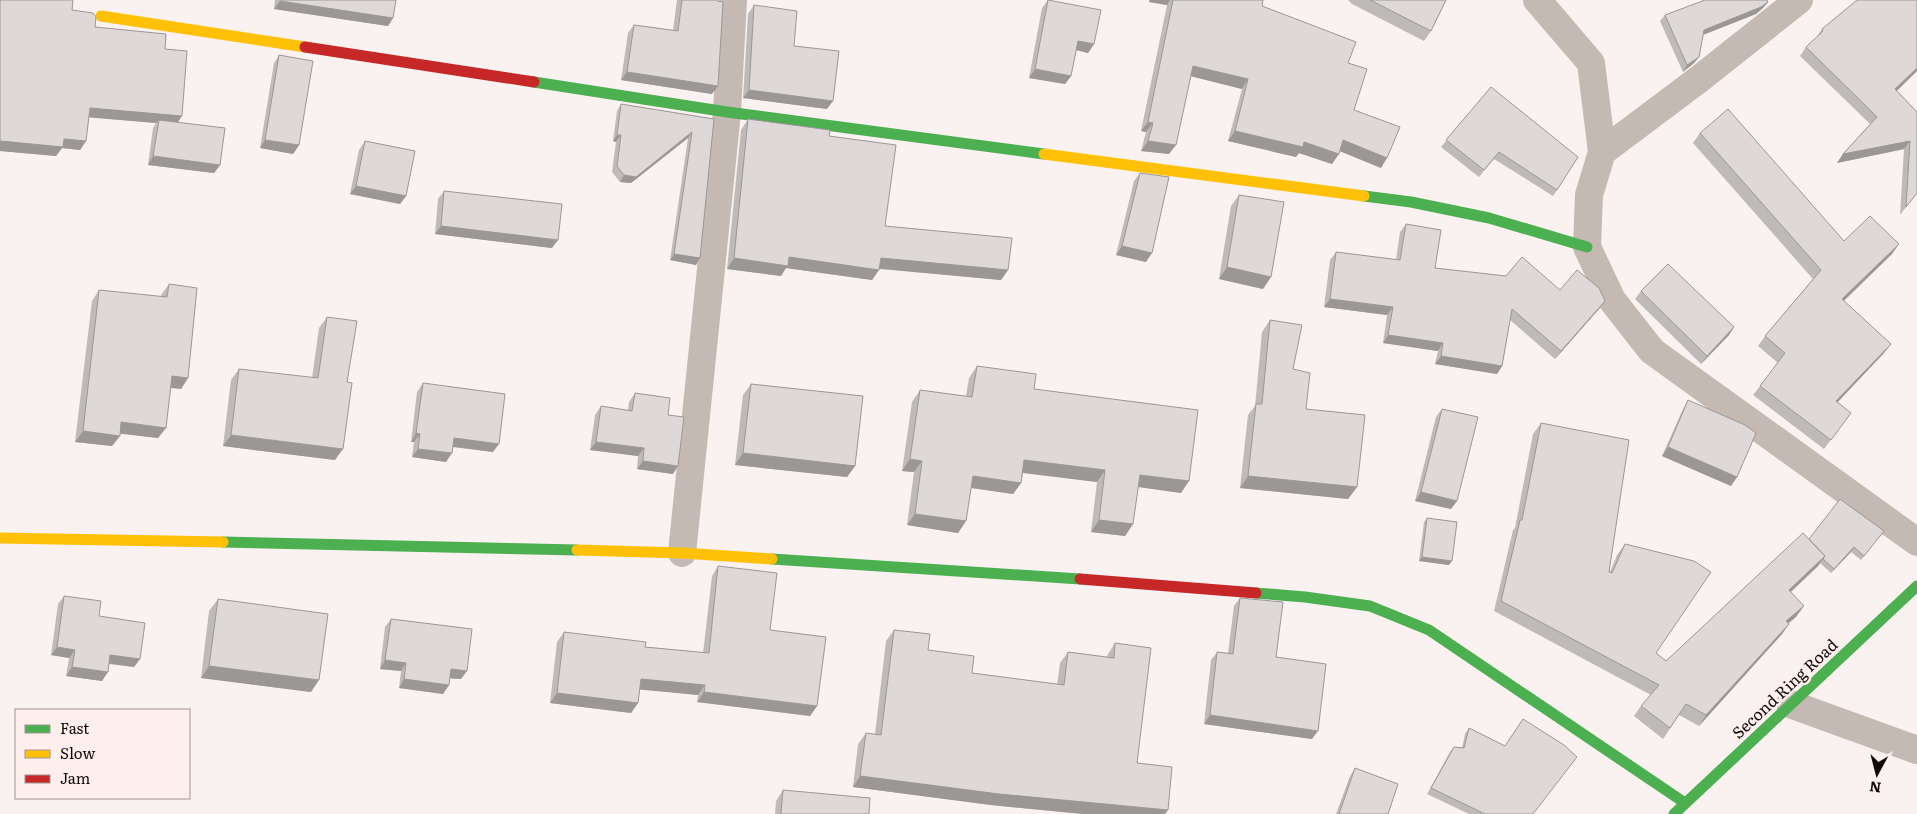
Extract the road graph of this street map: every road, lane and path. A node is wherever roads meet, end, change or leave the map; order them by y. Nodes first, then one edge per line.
1 (733, 0) edge
2 (1537, 0) edge
3 (1799, 0) edge
4 (101, 16) dead end
5 (727, 112) junction
6 (1602, 152) junction
7 (1587, 247) junction
8 (0, 538) edge
9 (1917, 542) edge
10 (682, 553) junction
11 (1917, 586) edge
12 (1790, 704) junction
13 (1917, 750) edge
14 (1685, 804) junction
15 (1674, 814) edge

1 - 5 street
2 - 6 street
3 - 6 street
4 - 5 street
5 - 7 street
5 - 10 street
6 - 7 street
7 - 9 street
8 - 10 street
10 - 14 street
11 - 12 street, Second Ring Road
12 - 13 street
12 - 14 street, Second Ring Road
14 - 15 street, Second Ring Road

